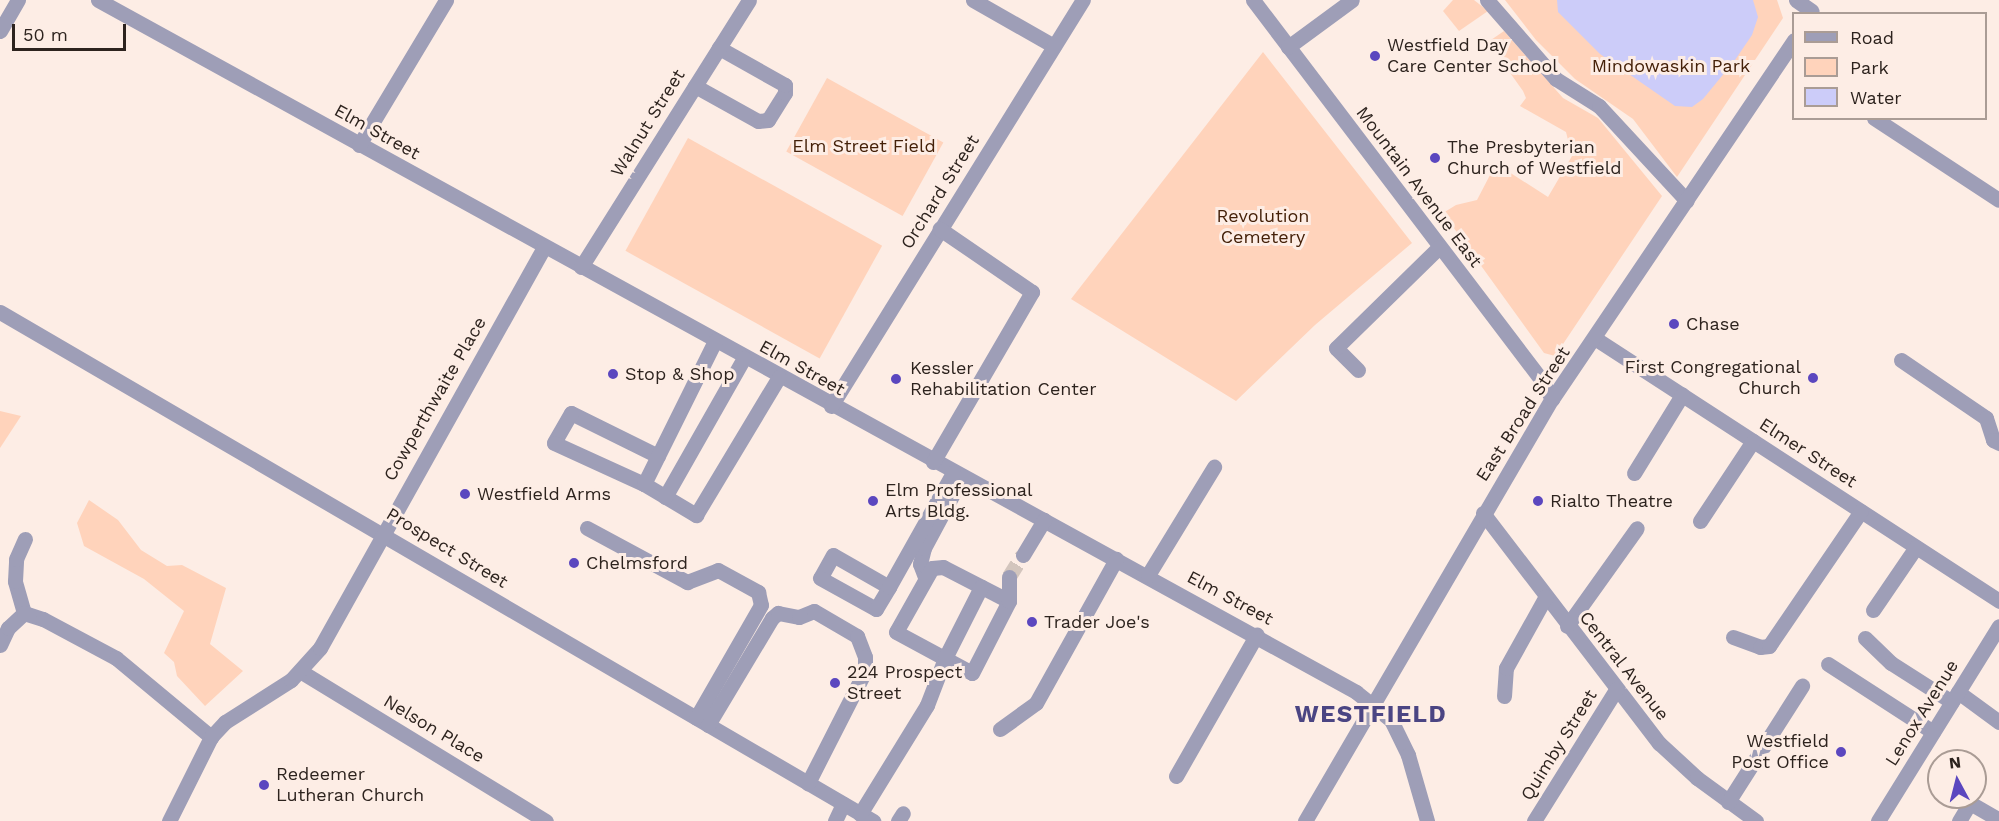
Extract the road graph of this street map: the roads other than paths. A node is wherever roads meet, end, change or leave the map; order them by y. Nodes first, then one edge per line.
1 (18, 0) edge
2 (98, 0) edge
3 (446, 0) edge
4 (749, 0) edge
5 (974, 0) edge
6 (1083, 0) edge
7 (1253, 0) edge
8 (1352, 0) edge
9 (1487, 0) edge
10 (1796, 0) edge
11 (1814, 8) edge
12 (0, 31) edge
13 (1054, 46) junction
14 (1288, 46) junction
15 (1792, 46) edge
16 (719, 48) junction
17 (1787, 62) edge
18 (695, 86) junction
19 (1877, 120) edge
20 (359, 145) junction
21 (1999, 200) edge
22 (1688, 201) junction
23 (940, 229) junction
24 (1439, 246) junction
25 (544, 247) junction
26 (581, 267) junction
27 (0, 312) edge
28 (1596, 339) junction
29 (715, 341) junction
30 (744, 358) junction
31 (1901, 360) dead end
32 (1358, 370) dead end
33 (780, 377) junction
34 (1682, 395) junction
35 (1552, 399) junction
36 (831, 406) junction
37 (1753, 441) junction
38 (1999, 443) edge
39 (658, 456) junction
40 (933, 462) junction
41 (1214, 468) dead end
42 (1634, 473) dead end
43 (958, 475) junction
44 (644, 484) junction
45 (666, 497) junction
46 (1861, 511) junction
47 (1483, 513) junction
48 (1044, 520) junction
49 (1700, 521) dead end
50 (587, 528) dead end
51 (1637, 528) dead end
52 (382, 531) junction
53 (26, 539) dead end
54 (1916, 547) junction
55 (1023, 555) tunnel mouth
56 (1116, 559) junction
57 (1148, 575) junction
58 (925, 577) junction
59 (1010, 577) tunnel mouth
60 (889, 586) dead end
61 (981, 587) junction
62 (1546, 596) junction
63 (1999, 600) edge
64 (1009, 601) junction
65 (1873, 610) dead end
66 (24, 613) junction
67 (1568, 626) junction
68 (1999, 626) edge
69 (1257, 634) junction
70 (1733, 637) dead end
71 (1865, 638) dead end
72 (0, 645) edge
73 (945, 658) junction
74 (1828, 664) dead end
75 (300, 671) junction
76 (1802, 686) dead end
77 (1616, 690) junction
78 (1504, 696) dead end
79 (1955, 697) junction
80 (1374, 704) junction
81 (702, 722) junction
82 (1999, 722) edge
83 (1000, 729) dead end
84 (1933, 732) junction
85 (211, 737) junction
86 (1176, 776) dead end
87 (808, 783) junction
88 (1728, 802) junction
89 (843, 804) junction
90 (867, 817) edge
91 (1999, 820) edge
92 (169, 821) edge
93 (546, 821) edge
94 (835, 821) edge
95 (1305, 821) edge
96 (1427, 821) edge
97 (1534, 821) edge
98 (1756, 821) edge
99 (1878, 821) edge
100 (1959, 821) edge

1 - 12 street
2 - 20 street, Elm Street
3 - 20 street
4 - 16 street, Walnut Street
5 - 13 street
6 - 13 street, Orchard Street
7 - 14 street, Mountain Avenue East
8 - 14 street
9 - 22 street
10 - 11 street
13 - 23 street, Orchard Street
14 - 24 street, Mountain Avenue East
15 - 17 street, East Broad Street
16 - 18 street, Walnut Street
16 - 18 street
17 - 22 street, East Broad Street
18 - 26 street, Walnut Street
19 - 21 street
20 - 25 street, Elm Street
22 - 28 street, East Broad Street
23 - 36 street, Orchard Street
23 - 40 street
24 - 32 street
24 - 35 street, Mountain Avenue East
25 - 26 street, Elm Street
25 - 52 street, Cowperthwaite Place
26 - 29 street, Elm Street
27 - 52 street, Prospect Street
28 - 34 street, Elmer Street
28 - 35 street, East Broad Street
29 - 30 street, Elm Street
29 - 39 street
30 - 33 street, Elm Street
30 - 45 street
31 - 38 street
33 - 36 street, Elm Street
33 - 45 street
34 - 37 street, Elmer Street
34 - 42 street
35 - 47 street, East Broad Street
36 - 40 street, Elm Street
37 - 46 street, Elmer Street
37 - 49 street
39 - 44 street
39 - 44 street
40 - 43 street, Elm Street
41 - 57 street
43 - 48 street, Elm Street
43 - 58 street
43 - 60 street
44 - 45 street
46 - 54 street, Elmer Street
46 - 70 street
47 - 62 street, Central Avenue
47 - 80 street, East Broad Street
48 - 55 street
48 - 56 street, Elm Street
50 - 81 street
51 - 67 street
52 - 75 street, Cowperthwaite Place
52 - 81 street, Prospect Street
53 - 66 street
54 - 63 street, Elmer Street
54 - 65 street
56 - 57 street, Elm Street
56 - 83 street
57 - 69 street, Elm Street
58 - 61 street
58 - 73 street
59 - 64 street
61 - 64 street
61 - 73 street
62 - 67 street, Central Avenue
62 - 78 street
64 - 73 street
66 - 72 street
66 - 85 street
67 - 77 street, Central Avenue
68 - 79 street, Lenox Avenue
69 - 80 street, Elm Street
69 - 86 street
71 - 79 street
73 - 90 street
74 - 84 street
75 - 85 street, Cowperthwaite Place
75 - 93 street, Nelson Place
76 - 88 street
77 - 88 street, Central Avenue
77 - 97 street, Quimby Street
79 - 82 street
79 - 84 street, Lenox Avenue
80 - 95 street, East Broad Street
80 - 96 street, Elm Street
81 - 87 street, Prospect Street
81 - 87 street
84 - 99 street, Lenox Avenue
85 - 92 street, Cowperthwaite Place
87 - 89 street, Prospect Street
88 - 98 street, Central Avenue
89 - 90 street, Prospect Street
89 - 94 street
91 - 100 street

